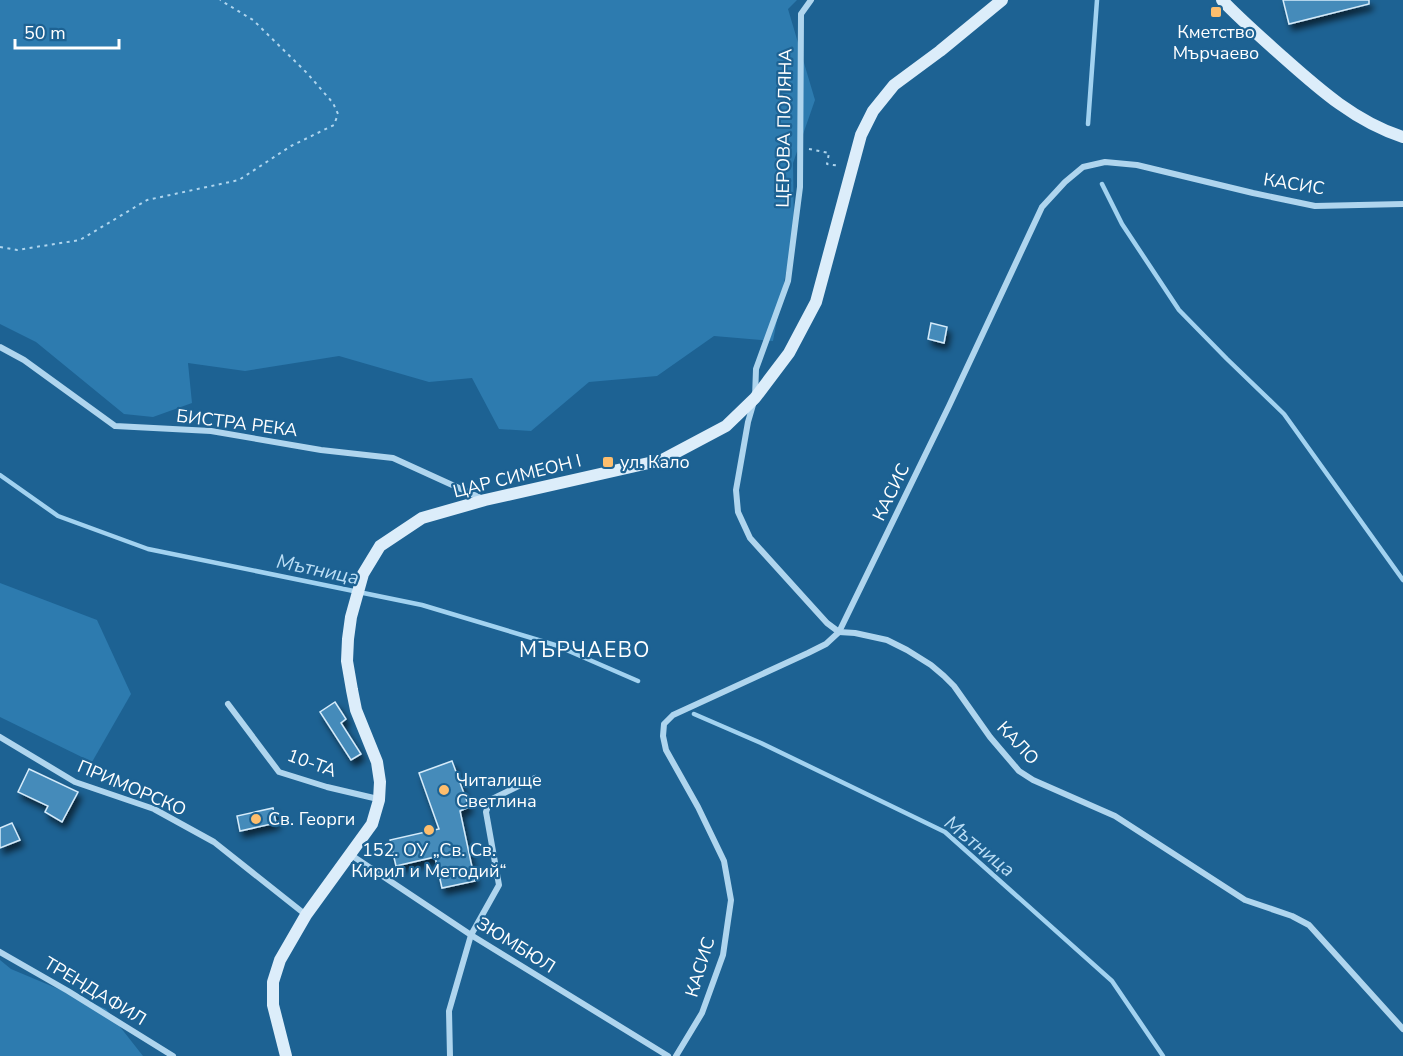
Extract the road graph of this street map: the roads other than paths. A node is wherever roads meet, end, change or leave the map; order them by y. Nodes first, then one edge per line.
1 (811, 0) edge
2 (1002, 0) edge
3 (1222, 0) edge
4 (1403, 137) edge
5 (1403, 204) edge
6 (0, 348) edge
7 (755, 398) junction
8 (485, 501) junction
9 (839, 632) junction
10 (228, 704) dead end
11 (0, 737) edge
12 (535, 778) dead end
13 (379, 800) junction
14 (351, 855) junction
15 (306, 915) junction
16 (471, 935) junction
17 (0, 952) edge
18 (1403, 1029) edge
19 (173, 1056) edge
20 (286, 1056) edge
21 (450, 1056) edge
22 (668, 1056) edge
23 (676, 1056) edge

1 - 7 street, ЦЕРОВА ПОЛЯНА
2 - 7 street, ЦАР СИМЕОН I
3 - 4 street
5 - 9 street, КАСИС
6 - 8 street, БИСТРА РЕКА
7 - 8 street, ЦАР СИМЕОН I
7 - 9 street
8 - 13 street, ЦАР СИМЕОН I
9 - 18 street, КАЛО
9 - 23 street, КАСИС
10 - 13 street, 10-ТА
11 - 15 street, ПРИМОРСКО
12 - 16 street
13 - 14 street, ЦАР СИМЕОН I
14 - 15 street, ЦАР СИМЕОН I
14 - 16 street, ЗЮМБЮЛ
15 - 20 street, ЦАР СИМЕОН I
16 - 21 street
16 - 22 street, ЗЮМБЮЛ
17 - 19 street, ТРЕНДАФИЛ

